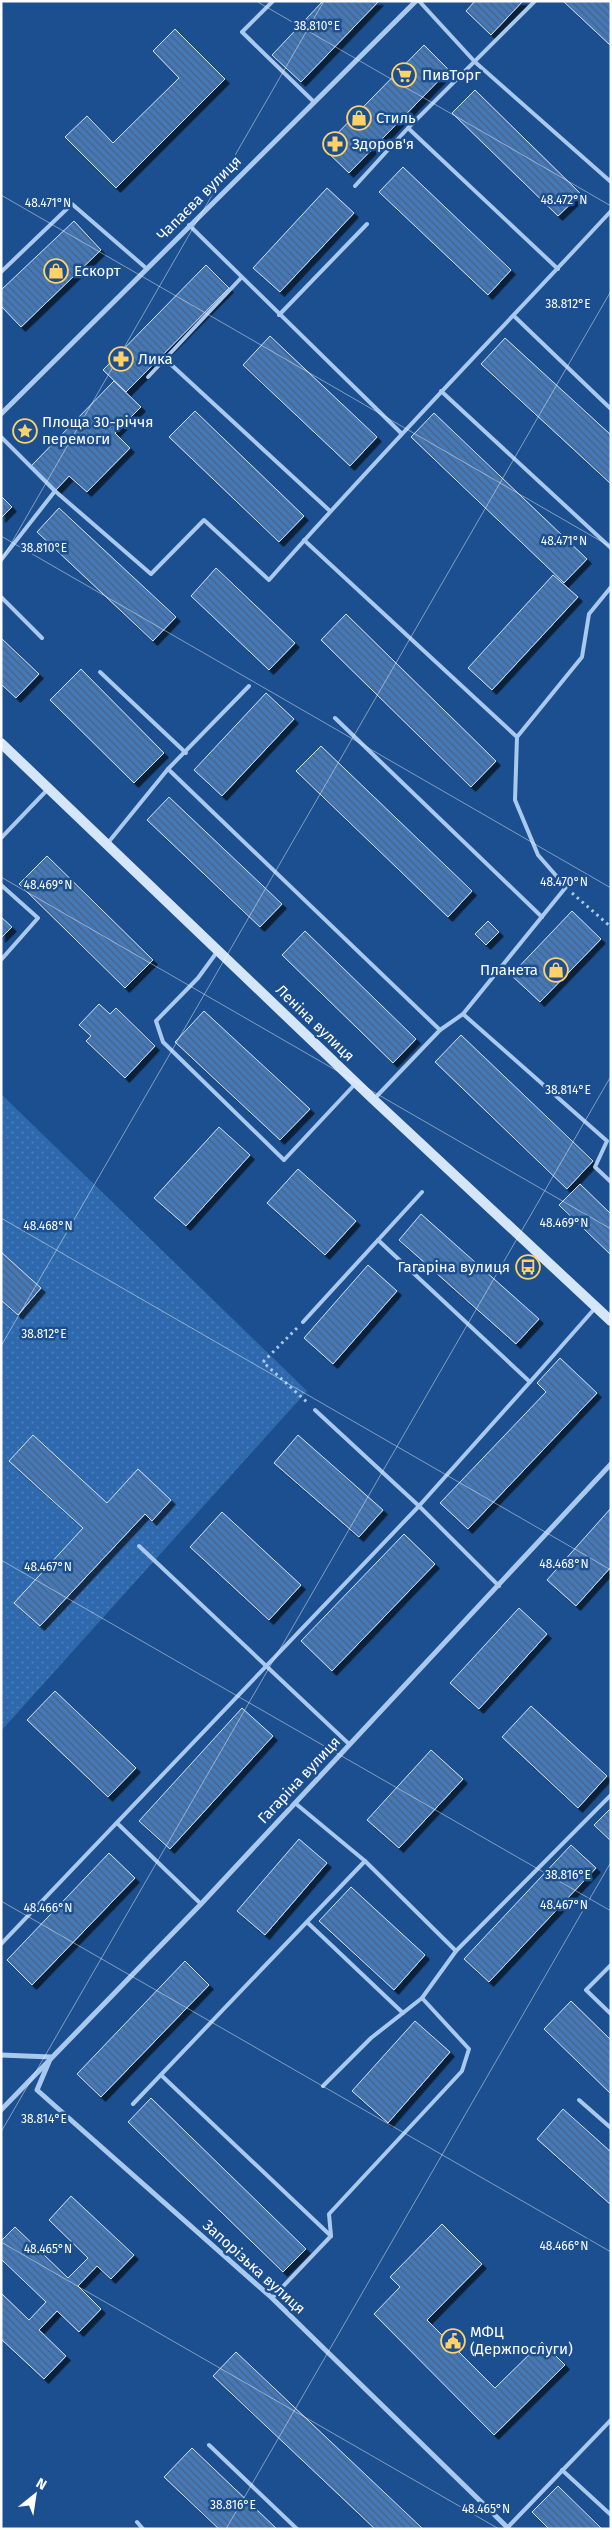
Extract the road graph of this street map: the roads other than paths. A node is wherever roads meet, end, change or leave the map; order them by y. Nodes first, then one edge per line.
1 (273, 1) edge
2 (418, 1) edge
3 (535, 1) edge
4 (476, 62) junction
5 (314, 102) junction
6 (408, 128) junction
7 (611, 182) edge
8 (354, 186) dead end
9 (611, 211) edge
10 (367, 224) dead end
11 (189, 225) junction
12 (146, 268) junction
13 (558, 268) junction
14 (1, 272) edge
15 (241, 278) junction
16 (279, 315) junction
17 (514, 316) junction
18 (165, 360) junction
19 (148, 377) dead end
20 (441, 391) junction
21 (611, 409) edge
22 (1, 414) edge
23 (401, 433) junction
24 (1, 437) edge
25 (55, 491) junction
26 (330, 511) junction
27 (304, 540) junction
28 (611, 548) edge
29 (1, 560) edge
30 (611, 587) edge
31 (1, 597) edge
32 (42, 638) dead end
33 (100, 672) dead end
34 (249, 686) dead end
35 (335, 718) dead end
36 (517, 737) junction
37 (1, 743) edge
38 (186, 753) junction
39 (168, 769) junction
40 (49, 788) junction
41 (1, 838) edge
42 (107, 844) junction
43 (1, 885) edge
44 (542, 917) junction
45 (218, 950) junction
46 (1, 960) edge
47 (464, 1014) junction
48 (440, 1030) junction
49 (356, 1083) junction
50 (374, 1100) junction
51 (611, 1182) edge
52 (422, 1192) dead end
53 (378, 1240) junction
54 (596, 1307) junction
55 (611, 1321) edge
56 (303, 1322) road end
57 (530, 1382) junction
58 (315, 1410) road end
59 (611, 1464) edge
60 (419, 1506) junction
61 (139, 1546) dead end
62 (499, 1586) junction
63 (266, 1667) junction
64 (349, 1744) junction
65 (611, 1795) edge
66 (295, 1802) junction
67 (118, 1823) junction
68 (365, 1861) junction
69 (201, 1904) junction
70 (308, 1923) junction
71 (1, 1944) edge
72 (456, 1952) junction
73 (611, 1965) edge
74 (422, 1998) junction
75 (403, 2013) junction
76 (611, 2014) edge
77 (1, 2055) edge
78 (51, 2058) junction
79 (161, 2075) junction
80 (323, 2086) dead end
81 (579, 2100) dead end
82 (133, 2104) dead end
83 (1, 2110) edge
84 (611, 2128) edge
85 (331, 2236) junction
86 (272, 2298) junction
87 (611, 2420) edge
88 (209, 2445) dead end
89 (562, 2470) junction
90 (611, 2515) edge
91 (136, 2522) dead end
92 (509, 2528) edge
93 (143, 2529) edge
94 (297, 2529) edge

1 - 5 lane
2 - 4 lane
2 - 5 street, Чапаєва вулиця
3 - 4 lane
4 - 6 lane
4 - 7 lane
5 - 11 street, Чапаєва вулиця
6 - 8 lane
6 - 13 lane
9 - 13 lane
10 - 16 lane
11 - 12 street, Чапаєва вулиця
11 - 15 lane
12 - 14 lane
12 - 22 street, Чапаєва вулиця
13 - 17 lane
15 - 16 lane
15 - 18 lane
16 - 23 lane
17 - 20 lane
17 - 21 lane
18 - 19 lane
18 - 26 lane
20 - 23 lane
20 - 28 lane
23 - 26 lane
24 - 25 lane
25 - 27 lane
25 - 29 lane
26 - 27 lane
27 - 36 lane
30 - 36 lane
31 - 32 lane
33 - 38 lane
34 - 38 lane
35 - 44 lane
36 - 44 lane
37 - 40 street, Леніна вулиця
38 - 39 lane
39 - 42 lane
39 - 48 lane
40 - 41 lane
40 - 42 street, Леніна вулиця
42 - 45 street, Леніна вулиця
43 - 46 lane
44 - 47 lane
45 - 49 street, Леніна вулиця
45 - 49 lane
47 - 48 lane
47 - 51 lane
48 - 50 lane
49 - 50 street, Леніна вулиця
50 - 54 street, Леніна вулиця
52 - 53 lane
53 - 56 lane
53 - 57 lane
54 - 55 street, Леніна вулиця
54 - 57 lane
57 - 60 lane
58 - 60 lane
59 - 62 street, Гагаріна вулиця
60 - 62 lane
60 - 63 lane
61 - 63 lane
62 - 64 street, Гагаріна вулиця
63 - 64 lane
63 - 67 lane
64 - 66 street, Гагаріна вулиця
65 - 72 lane
66 - 68 lane
66 - 69 street, Гагаріна вулиця
67 - 69 lane
67 - 71 lane
68 - 70 lane
68 - 72 lane
69 - 78 street, Гагаріна вулиця
70 - 75 lane
70 - 79 lane
72 - 74 lane
73 - 76 lane
74 - 75 lane
74 - 85 lane
75 - 80 lane
77 - 78 street
78 - 83 street, Гагаріна вулиця
78 - 86 street, Запорізька вулиця
79 - 82 lane
79 - 85 lane
81 - 84 lane
85 - 86 lane
86 - 92 street, Запорізька вулиця
87 - 89 lane
88 - 94 lane
89 - 90 lane
89 - 92 lane
91 - 93 lane

